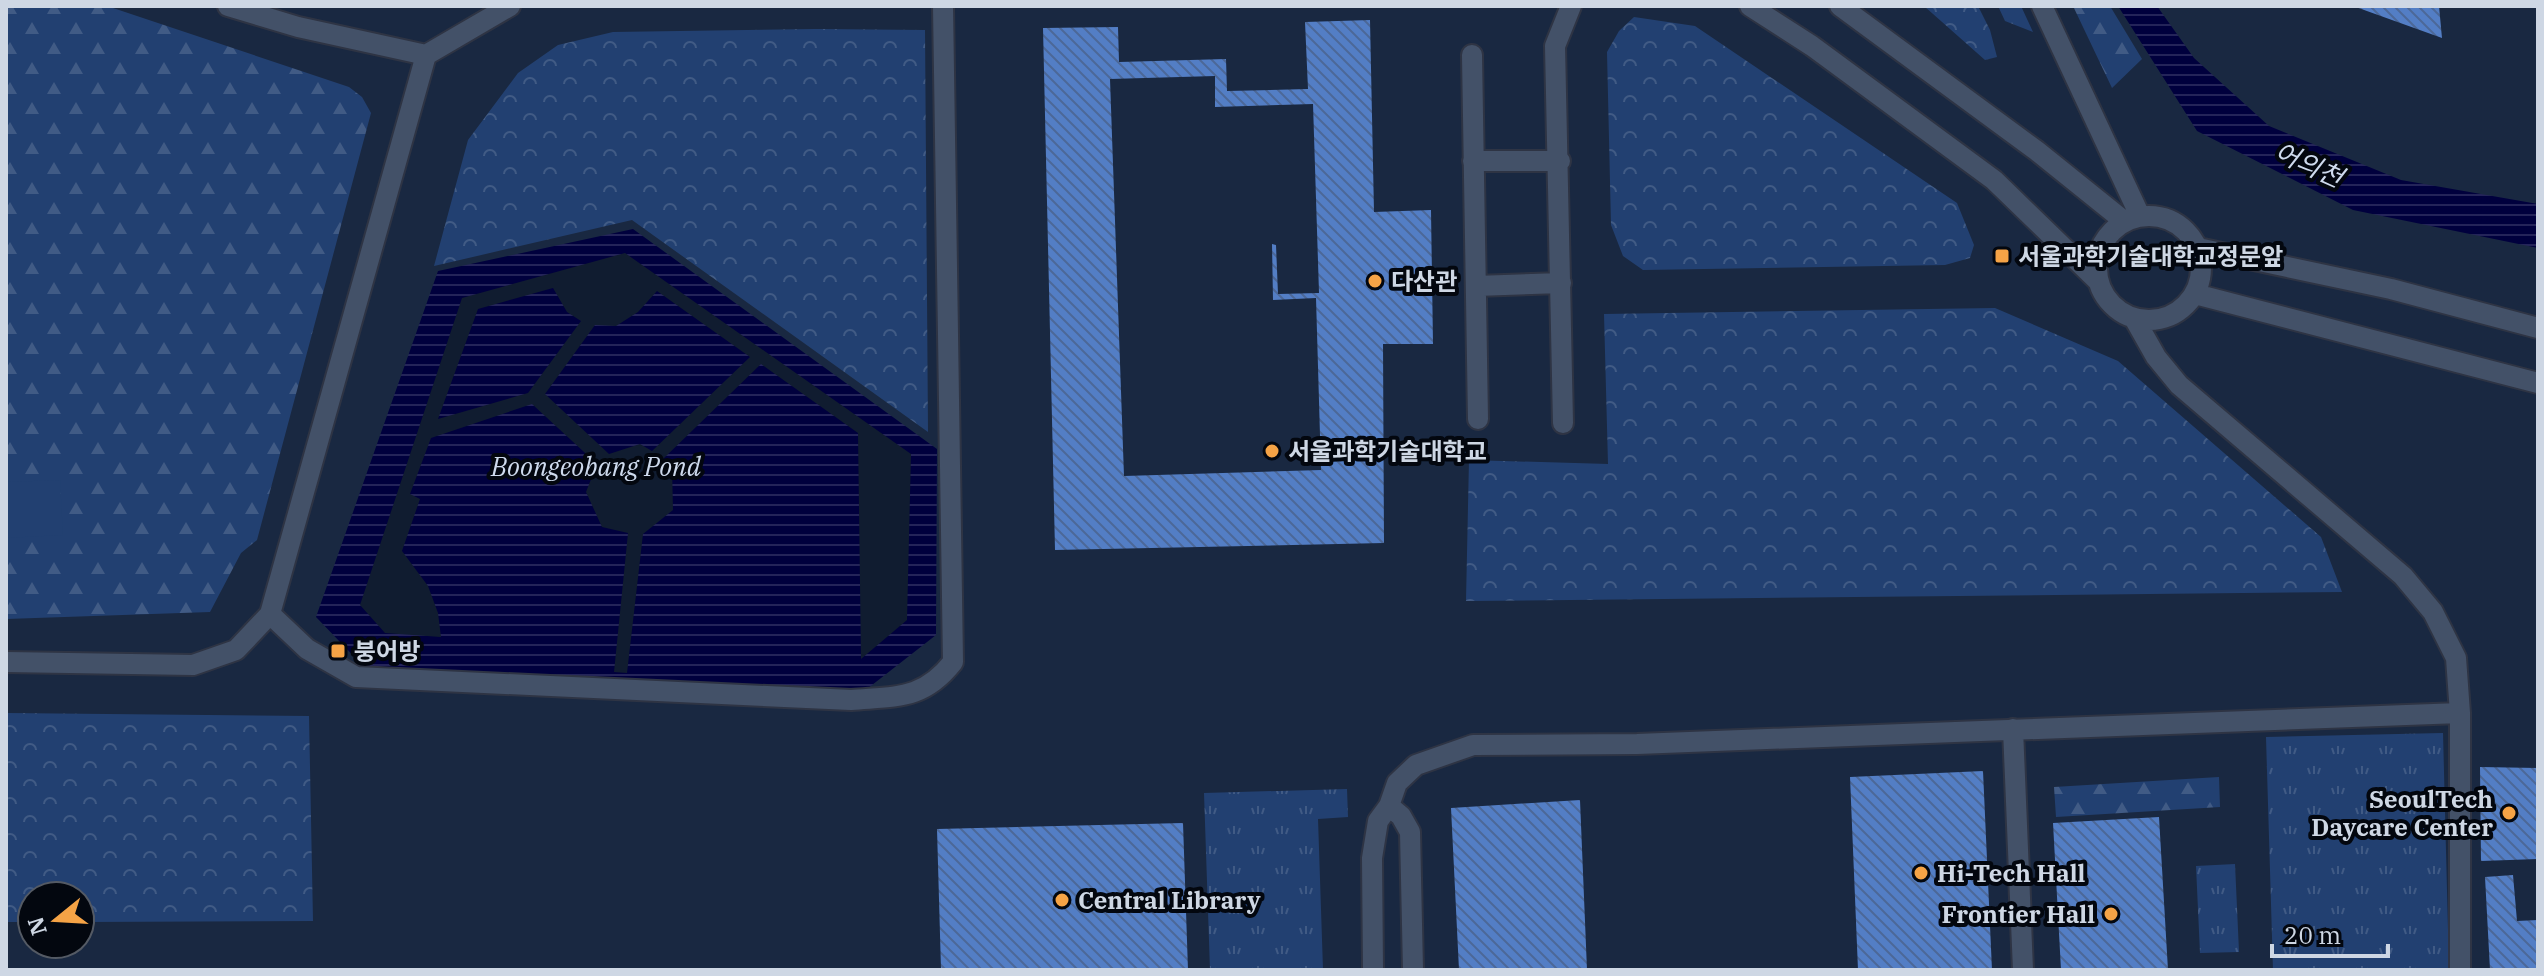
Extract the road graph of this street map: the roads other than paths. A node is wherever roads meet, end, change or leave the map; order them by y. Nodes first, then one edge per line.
1 (228, 6) edge
2 (510, 6) edge
3 (943, 6) edge
4 (1571, 6) edge
5 (1750, 6) edge
6 (1840, 6) edge
7 (2042, 6) edge
8 (426, 55) junction
9 (1472, 55) dead end
10 (1473, 161) junction
11 (1560, 161) junction
12 (2132, 218) junction
13 (2198, 248) junction
14 (2099, 282) junction
15 (1561, 283) junction
16 (1476, 286) junction
17 (2195, 294) junction
18 (2134, 318) junction
19 (2538, 328) edge
20 (2538, 383) edge
21 (1478, 419) dead end
22 (1563, 423) dead end
23 (270, 614) junction
24 (6, 662) edge
25 (2460, 713) junction
26 (2013, 729) junction
27 (1389, 806) junction
28 (1373, 970) edge
29 (1413, 970) edge
30 (2023, 970) edge
31 (2460, 970) edge

1 - 8 lane
2 - 8 lane
3 - 23 lane
4 - 11 lane
5 - 14 lane
6 - 12 lane
7 - 12 lane
8 - 23 lane
9 - 10 lane
10 - 11 lane
10 - 16 lane
11 - 15 lane
12 - 13 lane
12 - 14 lane
13 - 17 lane
13 - 19 lane
14 - 18 lane
15 - 16 lane
15 - 22 lane
16 - 21 lane
17 - 18 lane
17 - 20 lane
18 - 25 lane
23 - 24 lane
25 - 26 lane
25 - 31 lane
26 - 27 lane
26 - 30 lane
27 - 28 lane
27 - 29 lane

